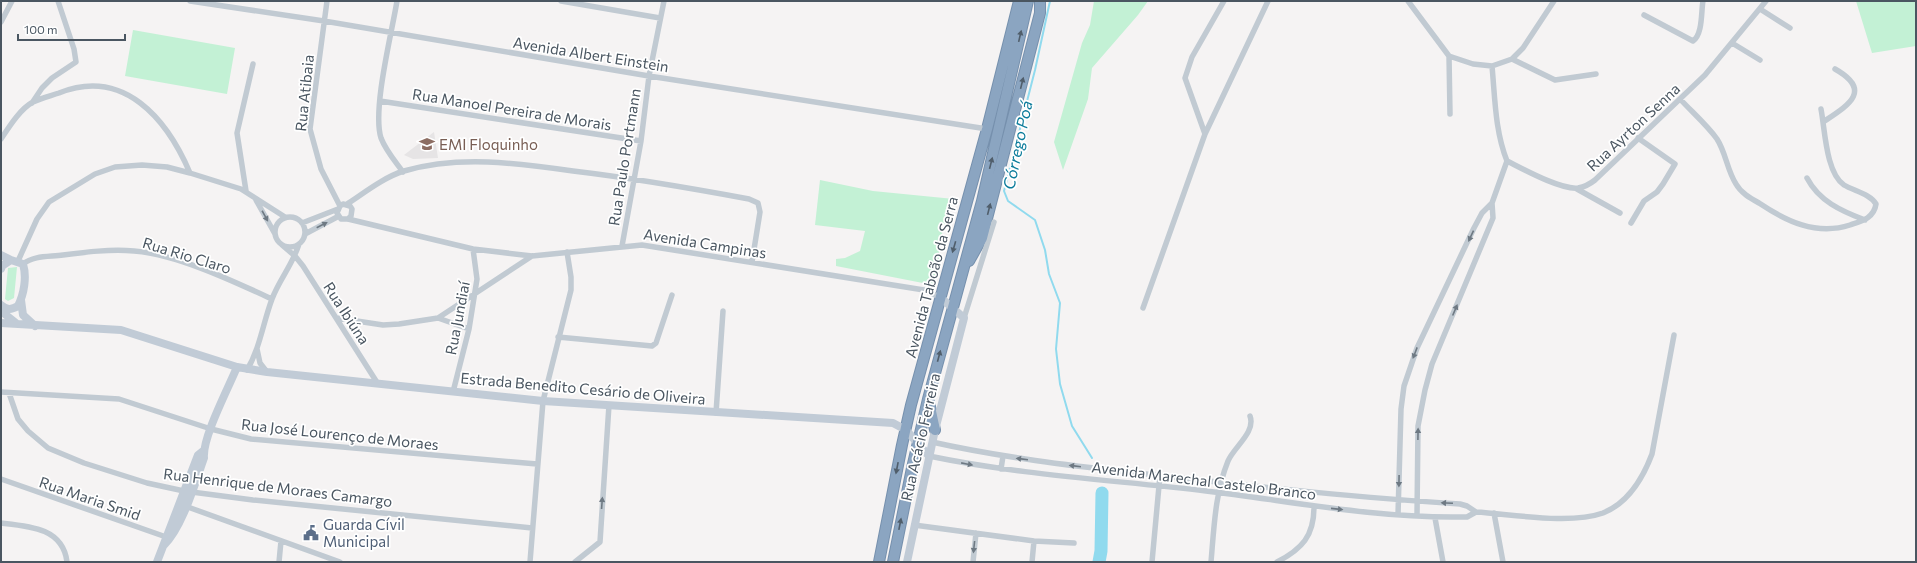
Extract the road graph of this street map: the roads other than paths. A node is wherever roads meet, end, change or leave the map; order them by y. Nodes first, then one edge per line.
1 (12, 1) edge
2 (58, 1) edge
3 (190, 1) edge
4 (328, 1) edge
5 (397, 1) edge
6 (561, 1) edge
7 (664, 1) edge
8 (1019, 1) edge
9 (1028, 1) edge
10 (1040, 1) edge
11 (1224, 1) edge
12 (1268, 1) edge
13 (1408, 1) edge
14 (1554, 1) edge
15 (1703, 1) edge
16 (1766, 1) edge
17 (1760, 9) junction
18 (1644, 15) dead end
19 (660, 18) junction
20 (324, 21) junction
21 (1, 22) edge
22 (1790, 28) dead end
23 (392, 33) junction
24 (1732, 43) junction
25 (1450, 56) junction
26 (1512, 58) junction
27 (1760, 60) dead end
28 (253, 64) dead end
29 (1492, 66) junction
30 (1835, 69) dead end
31 (1596, 74) dead end
32 (649, 76) junction
33 (1680, 99) junction
34 (380, 101) junction
35 (32, 103) junction
36 (1821, 109) dead end
37 (1450, 114) dead end
38 (1823, 122) junction
39 (988, 128) junction
40 (1205, 134) junction
41 (1638, 138) junction
42 (1, 139) edge
43 (641, 141) junction
44 (1507, 161) junction
45 (403, 172) junction
46 (190, 173) junction
47 (634, 178) junction
48 (1807, 178) dead end
49 (1577, 188) junction
50 (246, 192) junction
51 (255, 198) junction
52 (1492, 203) junction
53 (347, 204) junction
54 (339, 208) junction
55 (1620, 213) dead end
56 (338, 216) junction
57 (285, 217) junction
58 (348, 219) junction
59 (1865, 220) junction
60 (994, 222) dead end
61 (302, 223) junction
62 (1631, 223) dead end
63 (275, 234) junction
64 (305, 234) junction
65 (299, 244) junction
66 (282, 245) junction
67 (622, 246) junction
68 (473, 249) junction
69 (567, 252) junction
70 (1, 255) edge
71 (295, 256) junction
72 (532, 256) junction
73 (17, 262) junction
74 (752, 262) junction
75 (1, 266) edge
76 (963, 269) junction
77 (475, 294) junction
78 (672, 295) dead end
79 (940, 297) junction
80 (272, 299) junction
81 (19, 302) junction
82 (1, 305) edge
83 (952, 308) junction
84 (1143, 308) dead end
85 (723, 311) dead end
86 (3, 318) edge
87 (338, 318) junction
88 (438, 318) junction
89 (964, 318) junction
90 (35, 326) junction
91 (469, 329) junction
92 (1674, 335) dead end
93 (558, 337) junction
94 (257, 349) junction
95 (237, 367) junction
96 (247, 370) junction
97 (267, 372) junction
98 (378, 384) junction
99 (1, 392) edge
100 (453, 392) junction
101 (9, 393) junction
102 (928, 398) junction
103 (543, 401) junction
104 (609, 405) junction
105 (716, 413) junction
106 (909, 416) junction
107 (1250, 416) dead end
108 (896, 424) junction
109 (211, 429) junction
110 (906, 430) junction
111 (934, 430) junction
112 (932, 442) junction
113 (918, 443) junction
114 (929, 456) junction
115 (1003, 456) junction
116 (537, 464) junction
117 (1060, 464) junction
118 (1001, 469) junction
119 (1117, 471) junction
120 (1060, 474) junction
121 (1160, 475) junction
122 (1, 479) edge
123 (1115, 480) junction
124 (1221, 482) junction
125 (1159, 486) junction
126 (187, 491) junction
127 (1218, 492) junction
128 (1399, 500) junction
129 (1417, 501) junction
130 (182, 506) junction
131 (1314, 507) junction
132 (1476, 512) junction
133 (1494, 513) junction
134 (1398, 515) junction
135 (1417, 516) junction
136 (1435, 518) junction
137 (1, 523) edge
138 (914, 525) junction
139 (532, 528) junction
140 (976, 533) junction
141 (166, 540) junction
142 (281, 541) junction
143 (1034, 541) junction
144 (1074, 544) dead end
145 (67, 562) edge
146 (157, 562) edge
147 (278, 562) edge
148 (340, 562) edge
149 (530, 562) edge
150 (575, 562) edge
151 (879, 562) edge
152 (893, 562) edge
153 (907, 562) edge
154 (973, 562) edge
155 (1032, 562) edge
156 (1152, 562) edge
157 (1211, 562) edge
158 (1277, 562) edge
159 (1442, 562) edge
160 (1503, 562) edge

1 - 21 street
2 - 35 street
3 - 20 street, Avenida Albert Einstein
4 - 20 street, Rua Atibaia
5 - 23 street
6 - 19 street
7 - 19 street, Rua Paulo Portmann
8 - 39 highway, Avenida Taboão da Serra
76 -> 9 highway, Avenida Taboão da Serra
76 -> 10 highway
11 - 40 street
12 - 40 street
13 - 25 street
14 - 26 street
15 - 18 street
16 - 17 street, Rua Ayrton Senna
17 - 22 street
17 - 24 street, Rua Ayrton Senna
19 - 32 street, Rua Paulo Portmann
20 - 23 street, Avenida Albert Einstein
20 - 54 street, Rua Atibaia
23 - 32 street, Avenida Albert Einstein
23 - 34 street
24 - 27 street
24 - 33 street, Rua Ayrton Senna
25 - 29 street
25 - 37 street
26 - 29 street
26 - 31 street
28 - 50 street
29 - 44 street
30 - 38 street
32 - 39 street, Avenida Albert Einstein
32 - 43 street, Rua Paulo Portmann
33 - 41 street, Rua Ayrton Senna
33 - 59 street
34 - 43 street, Rua Manoel Pereira de Morais
34 - 45 street
35 - 42 street
35 - 46 street
36 - 38 street
38 - 59 street
39 -> 79 highway, Avenida Taboão da Serra
40 - 84 street
41 - 49 street, Rua Ayrton Senna
41 - 62 street
43 - 47 street, Rua Paulo Portmann
44 - 49 street
44 - 52 street
45 - 47 street
45 - 53 street
46 - 50 street
46 - 73 street
47 - 67 street, Rua Paulo Portmann
47 - 74 street
48 - 59 street
49 - 55 street
50 - 51 street
51 - 57 street
51 -> 63 street
52 -> 128 street
129 -> 52 street
53 - 54 street
53 - 58 street
54 - 56 street
54 - 61 street
56 - 58 street, Avenida Campinas
64 -> 56 street
57 - 61 street
57 - 63 street
58 - 68 street, Avenida Campinas
60 - 89 street, Rua Acácio Ferreira
61 - 64 street
63 - 66 street
64 - 65 street
65 - 66 street
65 - 71 street
66 - 71 street, Rua Ibiúna
67 - 69 street, Avenida Campinas
67 - 74 street, Avenida Campinas
68 - 72 street, Avenida Campinas
68 - 77 street, Rua Jundiaí
69 - 72 street, Avenida Campinas
69 - 93 street
70 - 73 main road
71 - 80 street
71 - 87 street, Rua Ibiúna
72 - 77 street
73 - 75 main road
73 - 80 street, Rua Rio Claro
73 - 81 main road
74 - 79 street, Avenida Campinas
76 - 83 highway, Avenida Taboão da Serra
77 - 88 street
77 - 91 street, Rua Jundiaí
78 - 93 street
79 - 83 main road
79 - 106 highway, Avenida Taboão da Serra
80 - 94 street
81 - 82 main road
81 - 86 main road
81 - 90 main road
83 - 89 main road
102 -> 83 highway, Avenida Taboão da Serra
85 - 105 street
86 - 90 main road, Estrada Benedito Cesário de Oliveira
87 - 88 street
87 - 98 street, Rua Ibiúna
88 - 91 street
89 - 111 main road, Rua Acácio Ferreira
90 - 95 main road, Estrada Benedito Cesário de Oliveira
91 - 100 street, Rua Jundiaí
92 - 133 street, Avenida Marechal Castelo Branco
93 - 103 street
94 - 96 street
94 - 97 street
95 - 96 main road, Estrada Benedito Cesário de Oliveira
95 - 109 main road
96 - 97 main road, Estrada Benedito Cesário de Oliveira
97 - 98 main road, Estrada Benedito Cesário de Oliveira
98 - 100 main road, Estrada Benedito Cesário de Oliveira
99 - 101 street, Rua José Lourenço de Moraes
100 - 103 main road, Estrada Benedito Cesário de Oliveira
101 - 109 street, Rua José Lourenço de Moraes
101 - 126 street, Rua Henrique de Moraes Camargo
102 - 111 highway
102 - 113 highway, Avenida Taboão da Serra
103 - 104 main road, Estrada Benedito Cesário de Oliveira
103 - 116 street
104 - 105 main road, Estrada Benedito Cesário de Oliveira
150 -> 104 street
105 - 108 main road, Estrada Benedito Cesário de Oliveira
106 - 108 main road
106 - 110 highway, Avenida Taboão da Serra
107 - 124 street
108 - 110 main road, Estrada Benedito Cesário de Oliveira
109 - 116 street, Rua José Lourenço de Moraes
109 - 126 main road
110 - 113 main road, Estrada Benedito Cesário de Oliveira
110 -> 151 highway, Avenida Taboão da Serra
111 - 112 main road, Rua Acácio Ferreira
112 - 114 main road, Rua Acácio Ferreira
112 - 115 street, Avenida Marechal Castelo Branco
113 - 114 main road, Estrada Benedito Cesário de Oliveira
152 -> 113 highway, Avenida Taboão da Serra
114 -> 118 street, Avenida Marechal Castelo Branco
114 - 138 main road, Rua Acácio Ferreira
117 -> 115 street, Avenida Marechal Castelo Branco
115 - 118 street
116 - 139 street
119 -> 117 street, Avenida Marechal Castelo Branco
117 - 120 street
118 - 120 street, Avenida Marechal Castelo Branco
119 - 121 street, Avenida Marechal Castelo Branco
119 - 123 street
120 - 123 street, Avenida Marechal Castelo Branco
121 - 124 street, Avenida Marechal Castelo Branco
121 - 125 street
122 - 141 street, Rua Maria Smid
123 - 125 street, Avenida Marechal Castelo Branco
124 - 127 street
124 - 128 street, Avenida Marechal Castelo Branco
125 - 127 street, Avenida Marechal Castelo Branco
125 - 156 street
126 - 130 main road
126 - 139 street, Rua Henrique de Moraes Camargo
127 - 131 street, Avenida Marechal Castelo Branco
127 - 157 street
128 - 129 street, Avenida Marechal Castelo Branco
128 - 134 street
132 -> 129 street, Avenida Marechal Castelo Branco
129 - 135 street
130 - 141 main road
130 - 142 street
131 -> 134 street, Avenida Marechal Castelo Branco
131 - 158 street
132 - 133 street, Avenida Marechal Castelo Branco
132 - 136 street, Avenida Marechal Castelo Branco
133 - 160 street
134 - 135 street, Avenida Marechal Castelo Branco
135 - 136 street, Avenida Marechal Castelo Branco
136 - 159 street
137 - 145 street
138 - 140 street
138 - 153 main road, Rua Acácio Ferreira
139 - 149 street
140 - 143 street
140 -> 154 street
141 - 146 main road
142 - 147 street
142 - 148 street
143 - 144 street
143 - 155 street

